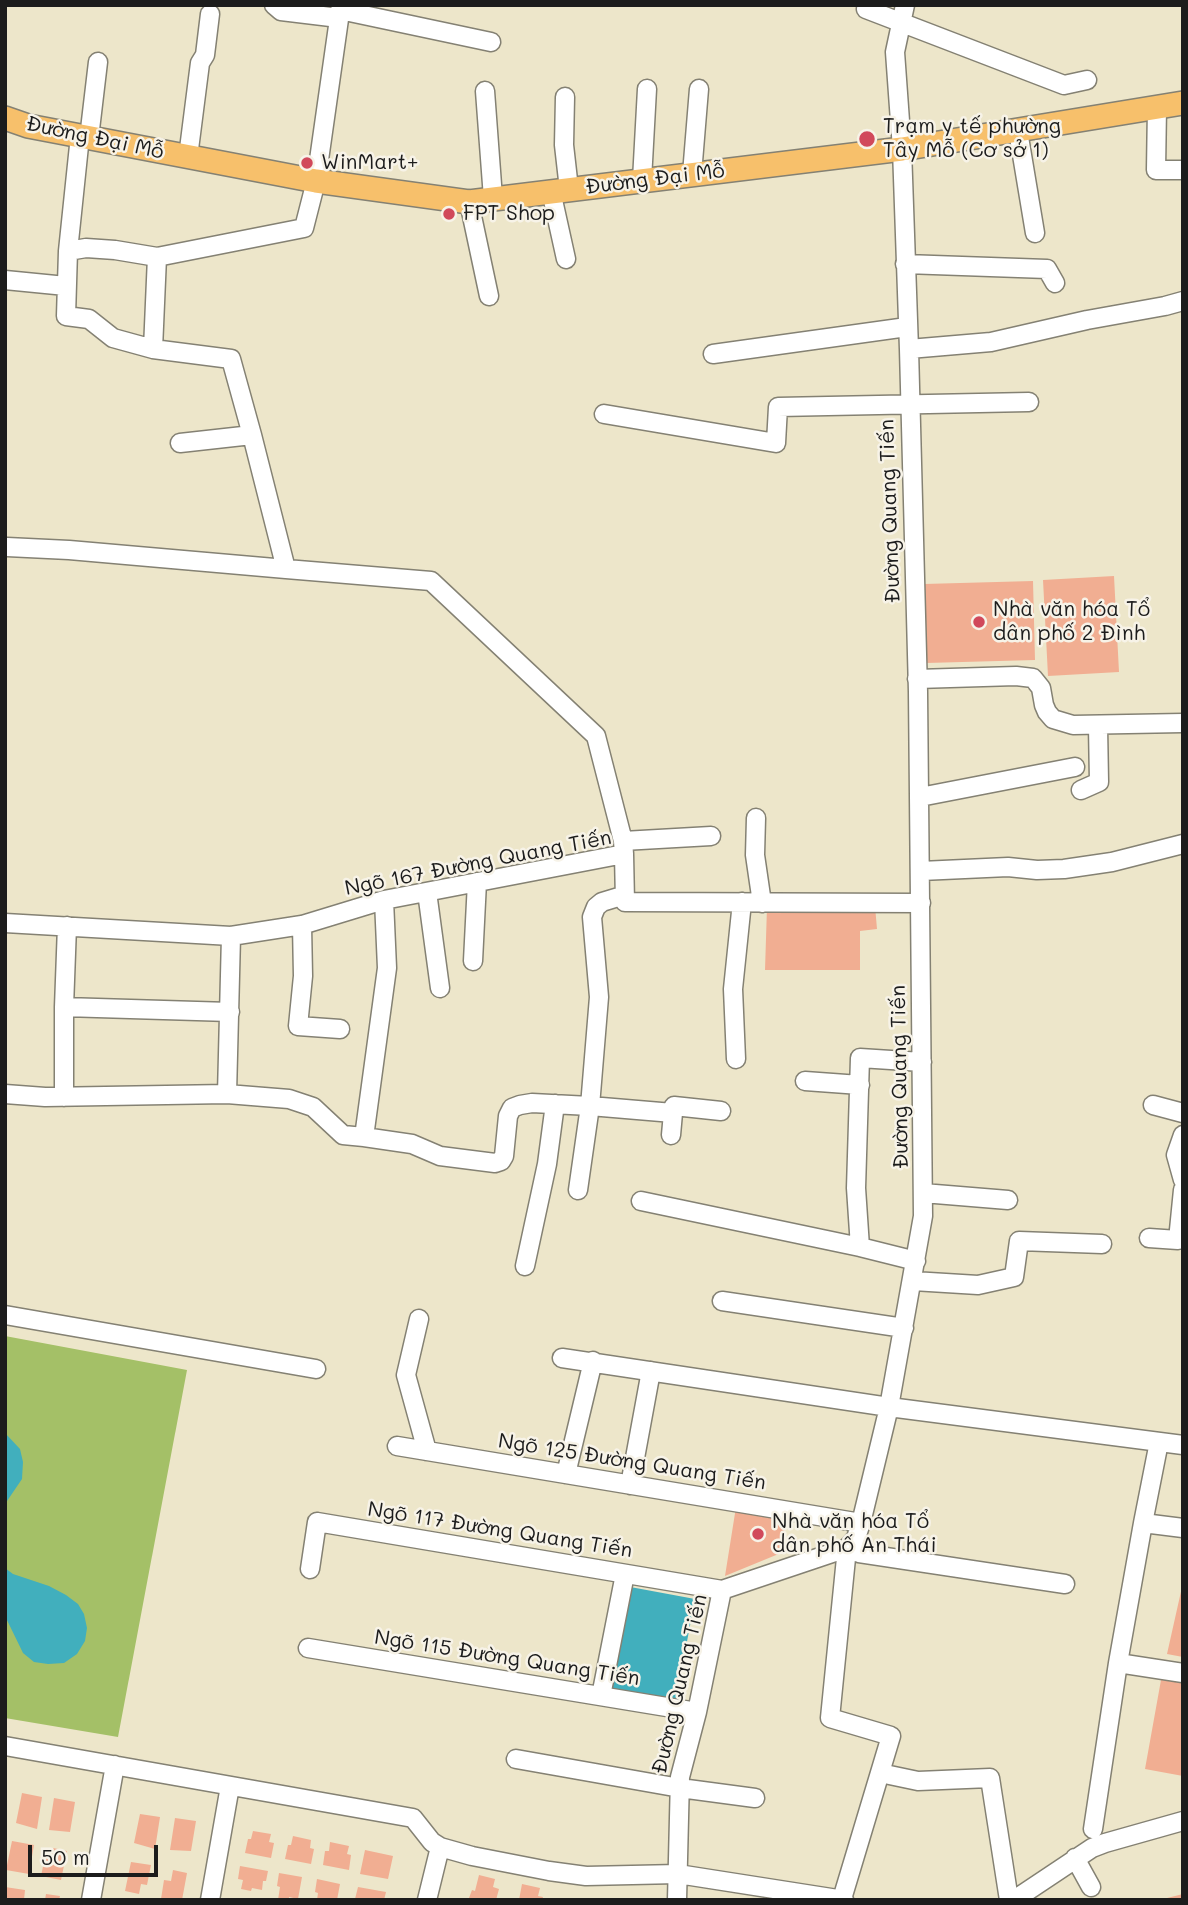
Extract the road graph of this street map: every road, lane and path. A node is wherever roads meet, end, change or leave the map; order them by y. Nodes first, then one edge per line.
1 (274, 5) edge
2 (866, 9) dead end
3 (340, 11) edge
4 (210, 14) dead end
5 (904, 14) edge
6 (491, 42) dead end
7 (98, 62) dead end
8 (1087, 80) dead end
9 (647, 89) dead end
10 (699, 89) dead end
11 (485, 91) dead end
12 (565, 97) dead end
13 (1183, 103) edge
14 (1157, 107) junction
15 (5, 118) edge
16 (1018, 131) junction
17 (85, 137) junction
18 (902, 149) junction
19 (188, 156) junction
20 (1183, 170) edge
21 (692, 174) junction
22 (642, 180) junction
23 (316, 181) junction
24 (560, 190) junction
25 (494, 198) junction
26 (469, 202) junction
27 (1035, 233) dead end
28 (68, 251) junction
29 (157, 257) junction
30 (566, 259) dead end
31 (905, 264) junction
32 (5, 280) edge
33 (1055, 283) dead end
34 (66, 286) junction
35 (489, 296) dead end
36 (1183, 301) edge
37 (907, 327) junction
38 (153, 349) junction
39 (909, 349) junction
40 (713, 354) dead end
41 (1030, 402) dead end
42 (910, 405) junction
43 (604, 414) dead end
44 (252, 435) junction
45 (180, 443) dead end
46 (7, 547) edge
47 (286, 569) junction
48 (917, 679) junction
49 (1183, 723) edge
50 (1098, 726) junction
51 (1075, 767) dead end
52 (1081, 790) dead end
53 (920, 797) junction
54 (756, 818) dead end
55 (711, 836) dead end
56 (1183, 844) edge
57 (623, 848) junction
58 (920, 871) junction
59 (477, 882) junction
60 (427, 892) junction
61 (625, 895) junction
62 (384, 900) junction
63 (742, 902) junction
64 (762, 903) junction
65 (921, 903) junction
66 (5, 923) edge
67 (302, 925) junction
68 (68, 926) junction
69 (231, 936) junction
70 (473, 961) dead end
71 (440, 988) dead end
72 (64, 1007) junction
73 (230, 1012) junction
74 (340, 1029) dead end
75 (736, 1059) dead end
76 (922, 1062) junction
77 (805, 1081) dead end
78 (860, 1085) junction
79 (5, 1094) edge
80 (227, 1094) junction
81 (64, 1097) junction
82 (555, 1104) junction
83 (1153, 1105) dead end
84 (590, 1106) junction
85 (721, 1111) dead end
86 (1183, 1112) edge
87 (673, 1113) junction
88 (671, 1135) dead end
89 (1183, 1135) edge
90 (364, 1138) junction
91 (1183, 1180) edge
92 (578, 1190) dead end
93 (1183, 1190) edge
94 (923, 1193) junction
95 (641, 1200) dead end
96 (1008, 1200) dead end
97 (1149, 1238) dead end
98 (1102, 1244) dead end
99 (860, 1247) junction
100 (916, 1261) junction
101 (526, 1266) dead end
102 (913, 1281) junction
103 (722, 1301) dead end
104 (5, 1314) edge
105 (419, 1319) dead end
106 (904, 1328) junction
107 (562, 1358) dead end
108 (593, 1361) junction
109 (316, 1369) dead end
110 (651, 1371) junction
111 (889, 1407) junction
112 (1159, 1442) junction
113 (1183, 1445) edge
114 (397, 1446) dead end
115 (427, 1451) junction
116 (566, 1474) junction
117 (630, 1485) junction
118 (861, 1523) junction
119 (1143, 1523) junction
120 (1183, 1528) edge
121 (847, 1548) junction
122 (310, 1569) dead end
123 (625, 1574) junction
124 (1065, 1584) dead end
125 (722, 1590) junction
126 (309, 1648) dead end
127 (1118, 1663) junction
128 (1183, 1674) edge
129 (601, 1696) junction
130 (697, 1712) junction
131 (5, 1746) edge
132 (516, 1759) dead end
133 (115, 1765) junction
134 (880, 1773) junction
135 (230, 1786) junction
136 (680, 1787) junction
137 (755, 1798) dead end
138 (1183, 1821) edge
139 (1093, 1829) dead end
140 (440, 1847) junction
141 (1075, 1858) junction
142 (678, 1874) junction
143 (1091, 1887) dead end
144 (843, 1899) edge
145 (91, 1900) edge
146 (210, 1900) edge
147 (427, 1900) edge
148 (677, 1900) edge
149 (1012, 1900) edge

1 - 3 street
2 - 5 street
3 - 6 street
3 - 23 street
4 - 19 street
5 - 8 street
5 - 18 street, Đường Quang Tiến
7 - 17 street
9 - 22 street
10 - 21 street
11 - 25 street
12 - 24 street
13 - 14 main road, Đường Đại Mỗ
14 - 16 main road, Đường Đại Mỗ
14 - 20 street
15 - 17 main road, Đường Đại Mỗ
16 - 18 main road, Đường Đại Mỗ
16 - 27 street
17 - 19 main road, Đường Đại Mỗ
17 - 28 street
18 - 21 main road, Đường Đại Mỗ
18 - 31 street, Đường Quang Tiến
19 - 23 main road, Đường Đại Mỗ
21 - 22 main road, Đường Đại Mỗ
22 - 24 main road, Đường Đại Mỗ
23 - 26 main road, Đường Đại Mỗ
23 - 29 street
24 - 25 main road, Đường Đại Mỗ
24 - 30 street
25 - 26 main road, Đường Đại Mỗ
26 - 35 street
28 - 29 street
28 - 34 street
29 - 38 street
31 - 33 street
31 - 37 street, Đường Quang Tiến
32 - 34 street
34 - 38 street
36 - 39 street
37 - 39 street, Đường Quang Tiến
37 - 40 street
38 - 44 street
39 - 42 street, Đường Quang Tiến
41 - 42 street
42 - 43 street
42 - 48 street, Đường Quang Tiến
44 - 45 street
44 - 47 street
46 - 47 street
47 - 57 street
48 - 50 street
48 - 53 street, Đường Quang Tiến
49 - 50 street
50 - 52 street
51 - 53 street
53 - 58 street, Đường Quang Tiến
54 - 64 street
55 - 57 street
56 - 58 street
57 - 59 street, Ngõ 167 Đường Quang Tiến
57 - 61 street, Ngõ 167 Đường Quang Tiến
58 - 65 street, Đường Quang Tiến
59 - 60 street, Ngõ 167 Đường Quang Tiến
59 - 70 street
60 - 62 street, Ngõ 167 Đường Quang Tiến
60 - 71 street
61 - 63 street
61 - 84 street
62 - 67 street, Ngõ 167 Đường Quang Tiến
62 - 90 street
63 - 64 street
63 - 75 street
64 - 65 street
65 - 76 street, Đường Quang Tiến
66 - 68 street, Ngõ 167 Đường Quang Tiến
67 - 69 street, Ngõ 167 Đường Quang Tiến
67 - 74 street
68 - 69 street, Ngõ 167 Đường Quang Tiến
68 - 72 street
69 - 73 street
72 - 73 street
72 - 81 street
73 - 80 street
76 - 78 street
76 - 94 street, Đường Quang Tiến
77 - 78 street
78 - 99 street
79 - 81 street
80 - 81 street
80 - 90 street
82 - 84 street
82 - 90 street
82 - 101 street
83 - 86 street
84 - 87 street
84 - 92 street
85 - 87 street
87 - 88 street
89 - 91 street
93 - 97 street
94 - 96 street
94 - 100 street, Đường Quang Tiến
95 - 99 street
98 - 102 street
99 - 100 street
100 - 102 street, Đường Quang Tiến
102 - 106 street, Đường Quang Tiến
103 - 106 street
104 - 109 street
105 - 115 street
106 - 111 street, Đường Quang Tiến
107 - 108 street
108 - 110 street
108 - 116 street
110 - 111 street
110 - 117 street
111 - 112 street
111 - 118 street, Đường Quang Tiến
112 - 113 street
112 - 119 street
114 - 115 street, Ngõ 125 Đường Quang Tiến
115 - 116 street, Ngõ 125 Đường Quang Tiến
116 - 117 street, Ngõ 125 Đường Quang Tiến
117 - 118 street, Ngõ 125 Đường Quang Tiến
118 - 121 street, Đường Quang Tiến
119 - 120 street
119 - 127 street
121 - 124 street
121 - 125 street, Đường Quang Tiến
121 - 134 street
122 - 123 street, Ngõ 117 Đường Quang Tiến
123 - 125 street, Ngõ 117 Đường Quang Tiến
123 - 129 street
125 - 130 street, Đường Quang Tiến
126 - 129 street, Ngõ 115 Đường Quang Tiến
127 - 128 street
127 - 139 street
129 - 130 street, Ngõ 115 Đường Quang Tiến
130 - 136 street, Đường Quang Tiến
131 - 133 street
132 - 136 street
133 - 135 street
133 - 145 street
134 - 144 street
134 - 149 street
135 - 140 street
135 - 146 street
136 - 137 street
136 - 142 street, Đường Quang Tiến
138 - 141 street
140 - 142 street
140 - 147 street
141 - 143 street
141 - 149 street
142 - 144 street
142 - 148 street, Đường Quang Tiến

